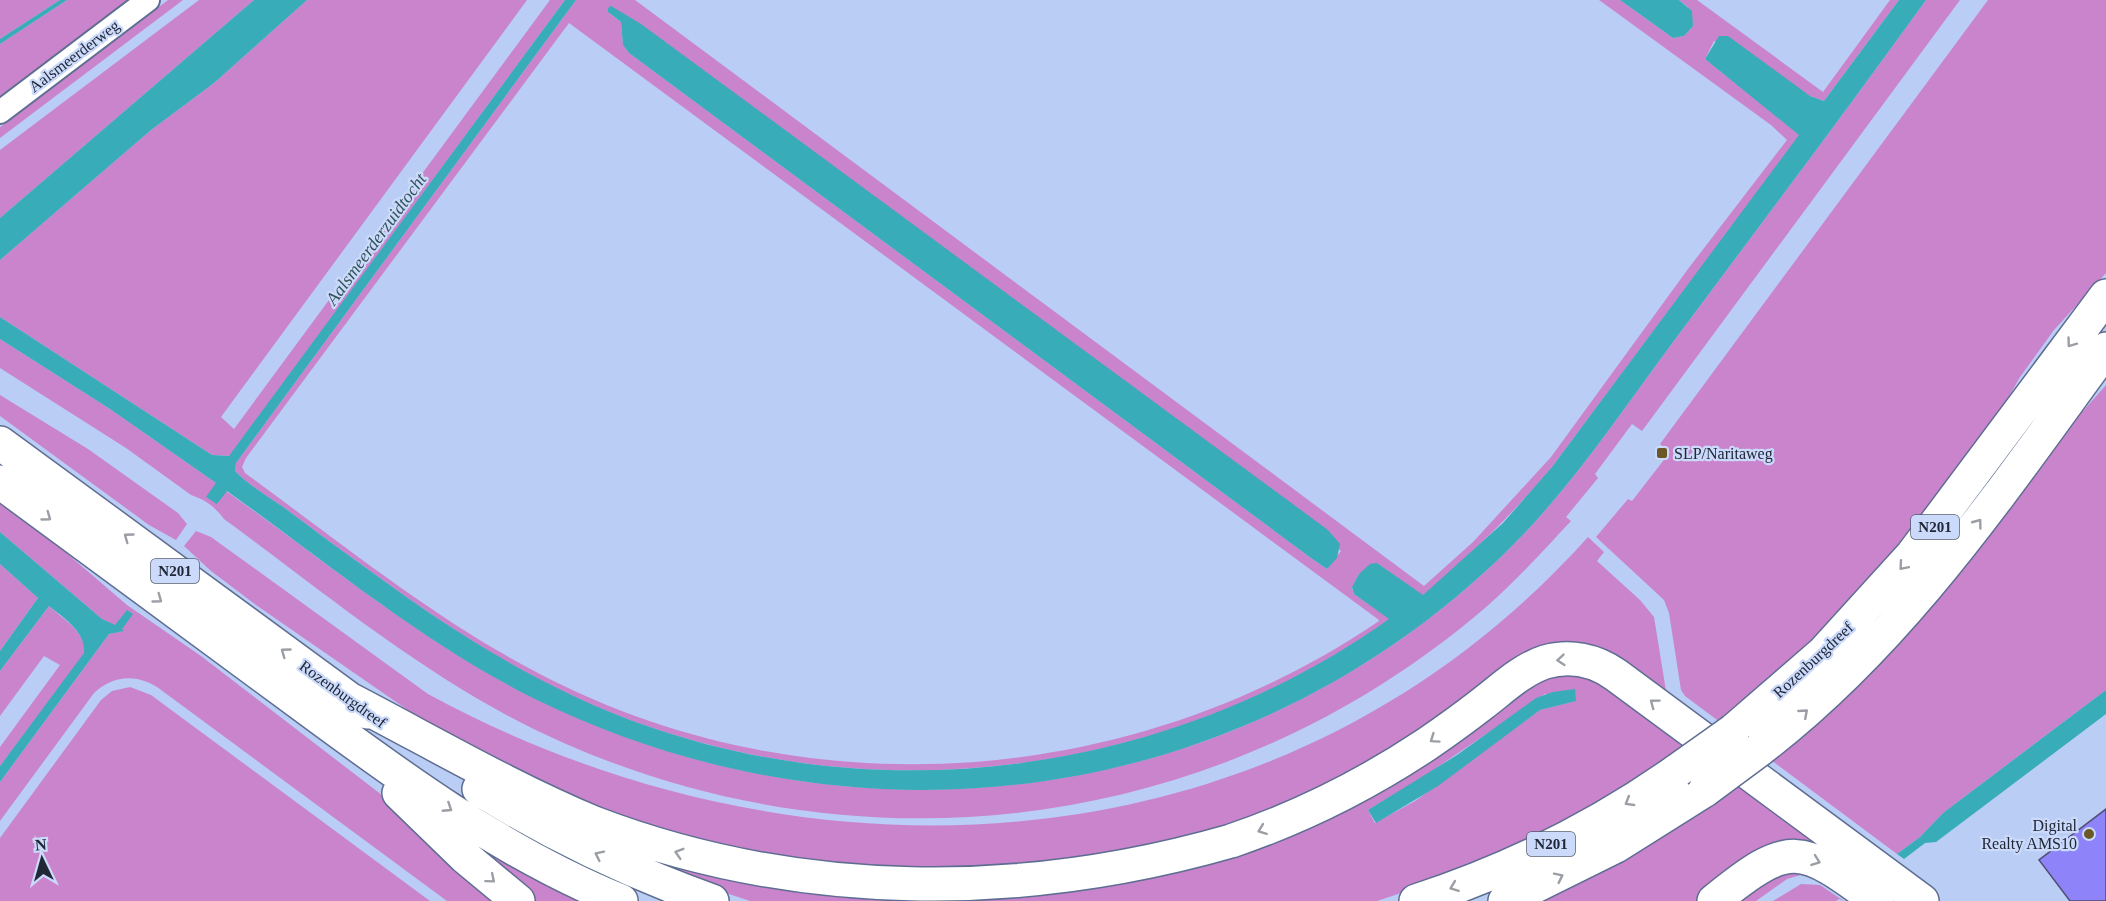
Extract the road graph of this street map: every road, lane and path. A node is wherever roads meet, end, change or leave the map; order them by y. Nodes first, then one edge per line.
1 (148, 0) edge
2 (0, 112) edge
3 (2106, 296) edge
4 (2106, 350) edge
5 (0, 443) edge
6 (0, 482) edge
7 (350, 699) junction
8 (331, 726) junction
9 (1874, 898) edge
10 (518, 901) edge
11 (621, 901) edge
12 (712, 901) edge
13 (1416, 901) edge
14 (1505, 901) edge
15 (1714, 901) edge
16 (1922, 901) edge

1 - 2 street, Aalsmeerderweg
3 -> 13 highway, Rozenburgdreef / N201, bridge
14 -> 4 highway, Rozenburgdreef / N201, bridge
7 -> 5 highway, Rozenburgdreef / N201
6 -> 8 highway, Rozenburgdreef / N201
12 -> 7 highway, Rozenburgdreef / N201
16 -> 7 highway, N201
8 -> 10 highway, N201
8 -> 11 highway, Rozenburgdreef / N201
15 -> 9 highway

